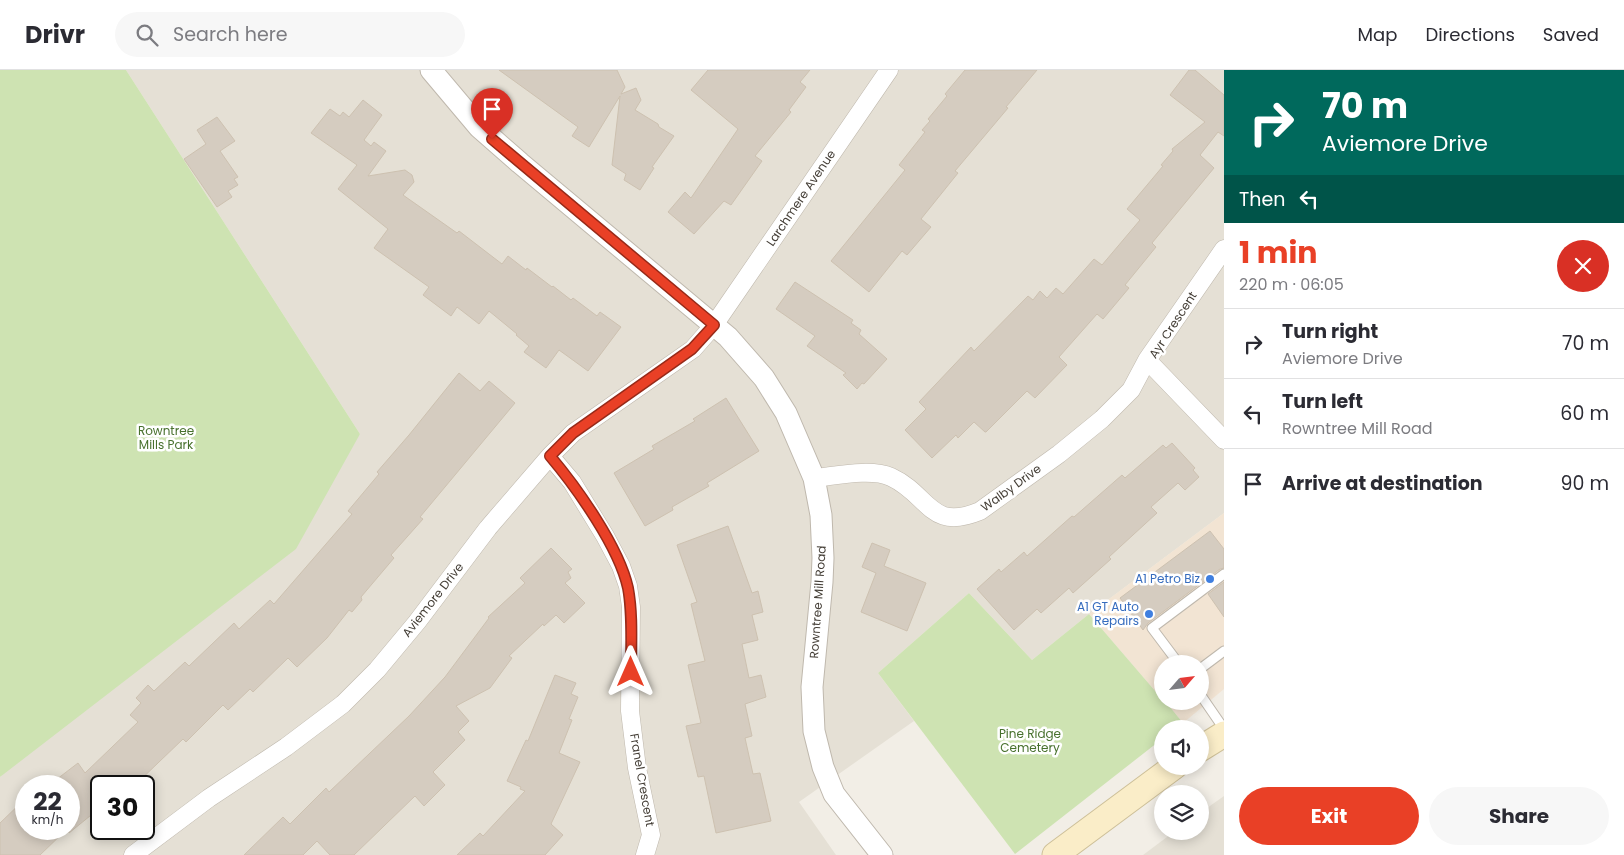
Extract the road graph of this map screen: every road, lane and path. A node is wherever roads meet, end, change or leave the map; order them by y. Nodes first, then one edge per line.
1 (430, 70) edge
2 (888, 70) edge
3 (1224, 249) edge
4 (714, 325) junction
5 (1147, 360) junction
6 (1224, 440) edge
7 (550, 456) junction
8 (814, 478) junction
9 (1224, 574) edge
10 (1224, 651) edge
11 (1172, 655) edge
12 (1209, 662) edge
13 (1209, 707) edge
14 (1224, 729) edge
15 (1224, 734) edge
16 (1209, 744) edge
17 (1163, 775) edge
18 (133, 855) edge
19 (645, 855) edge
20 (882, 855) edge
21 (1055, 855) edge

1 - 4 street, Rowntree Mill Road
2 - 4 street, Larchmere Avenue
3 - 5 street, Ayr Crescent
4 - 7 street, Aviemore Drive
4 - 8 street, Rowntree Mill Road
5 - 6 street, Ayr Crescent
5 - 8 street, Walby Drive
7 - 18 street, Aviemore Drive
7 - 19 street, Franel Crescent
8 - 20 street, Rowntree Mill Road
9 - 11 lane
10 - 12 lane
13 - 14 lane
15 - 16 main road
17 - 21 main road

